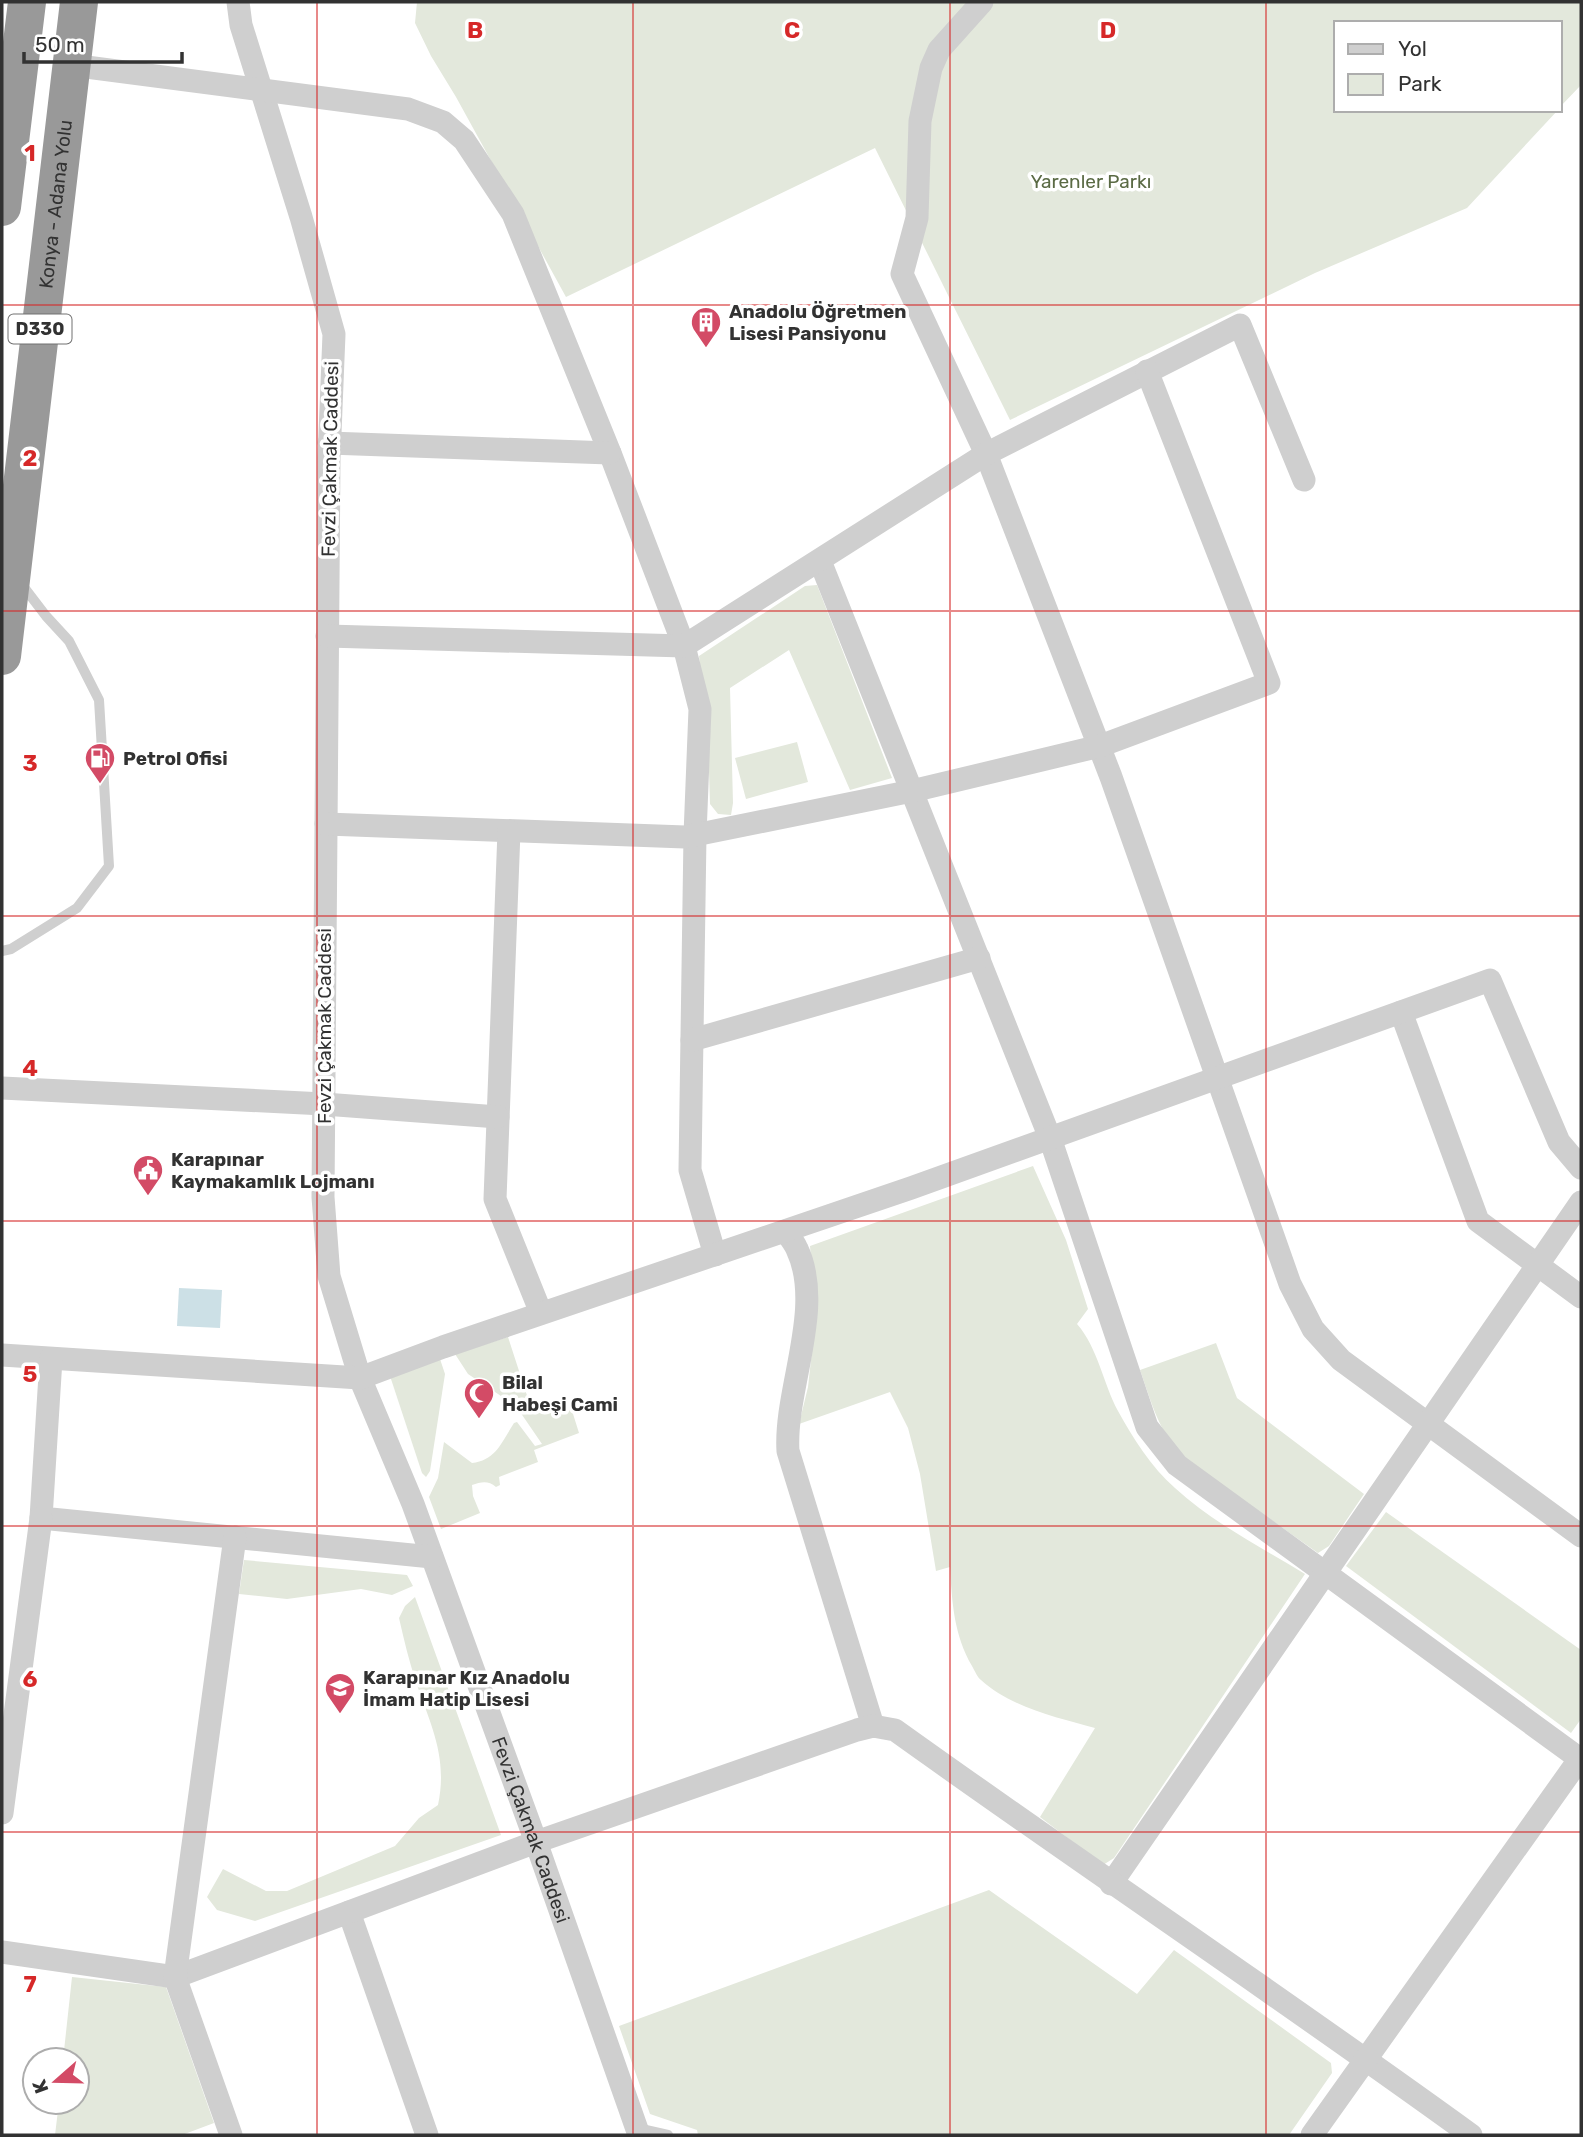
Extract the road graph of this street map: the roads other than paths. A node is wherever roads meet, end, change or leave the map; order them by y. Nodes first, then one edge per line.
1 (27, 2) edge
2 (79, 2) edge
3 (238, 2) edge
4 (982, 2) edge
5 (71, 65) junction
6 (261, 91) junction
7 (2, 207) edge
8 (1147, 371) junction
9 (329, 443) junction
10 (610, 453) junction
11 (986, 454) junction
12 (1304, 480) dead end
13 (820, 561) junction
14 (12, 571) junction
15 (327, 636) junction
16 (684, 646) junction
17 (2, 656) edge
18 (1100, 746) junction
19 (912, 791) junction
20 (326, 824) junction
21 (509, 831) junction
22 (695, 835) junction
23 (2, 951) edge
24 (979, 958) junction
25 (1401, 1012) junction
26 (692, 1040) junction
27 (1216, 1078) junction
28 (2, 1088) edge
29 (324, 1104) junction
30 (498, 1117) junction
31 (1050, 1138) junction
32 (1581, 1168) edge
33 (1581, 1202) edge
34 (785, 1231) junction
35 (715, 1255) junction
36 (1538, 1265) junction
37 (1581, 1297) edge
38 (541, 1313) junction
39 (2, 1356) edge
40 (51, 1359) junction
41 (360, 1378) junction
42 (1427, 1425) junction
43 (41, 1518) junction
44 (1581, 1536) edge
45 (235, 1537) junction
46 (432, 1558) junction
47 (1326, 1573) junction
48 (873, 1726) junction
49 (1581, 1758) edge
50 (2, 1813) edge
51 (536, 1842) junction
52 (1111, 1884) junction
53 (349, 1912) junction
54 (2, 1952) edge
55 (175, 1977) junction
56 (1367, 2060) junction
57 (638, 2132) edge
58 (224, 2133) edge
59 (427, 2135) edge
60 (668, 2135) edge
61 (1312, 2135) edge
62 (1471, 2135) edge

1 - 7 highway
2 - 5 highway, Konya - Adana Yolu / D330
3 - 6 street, Fevzi Çakmak Caddesi
4 - 11 street
5 - 6 street
5 - 14 highway, Konya - Adana Yolu / D330
6 - 9 street, Fevzi Çakmak Caddesi
6 - 10 street
8 - 11 street
8 - 12 street
8 - 18 street
9 - 10 street
9 - 15 street, Fevzi Çakmak Caddesi
10 - 16 street
11 - 13 street
11 - 18 street
13 - 16 street
13 - 19 street
14 - 17 highway, Konya - Adana Yolu / D330
14 - 23 lane
15 - 16 street
15 - 20 street, Fevzi Çakmak Caddesi
16 - 22 street
18 - 19 street
18 - 27 street
19 - 22 street
19 - 24 street
20 - 21 street
20 - 29 street, Fevzi Çakmak Caddesi
21 - 22 street
21 - 30 street
22 - 26 street
24 - 26 street
24 - 31 street
25 - 27 street
25 - 32 street
25 - 36 street
26 - 35 street
27 - 31 street
27 - 42 street
28 - 29 street
29 - 30 street
29 - 41 street, Fevzi Çakmak Caddesi
30 - 38 street
31 - 34 street
31 - 47 street
33 - 36 street
34 - 35 street
34 - 48 street
35 - 38 street
36 - 37 street
36 - 42 street
38 - 41 street
39 - 40 street
40 - 41 street
40 - 43 street
41 - 46 street, Fevzi Çakmak Caddesi
42 - 44 street
42 - 47 street
43 - 45 street
43 - 50 street
45 - 46 street
45 - 55 street
46 - 51 street, Fevzi Çakmak Caddesi
47 - 49 street
47 - 52 street
48 - 51 street
48 - 52 street
49 - 56 street
51 - 53 street
51 - 57 street, Fevzi Çakmak Caddesi
52 - 56 street
53 - 55 street
53 - 59 street
54 - 55 street
55 - 58 street
56 - 61 street
56 - 62 street
57 - 60 lane

